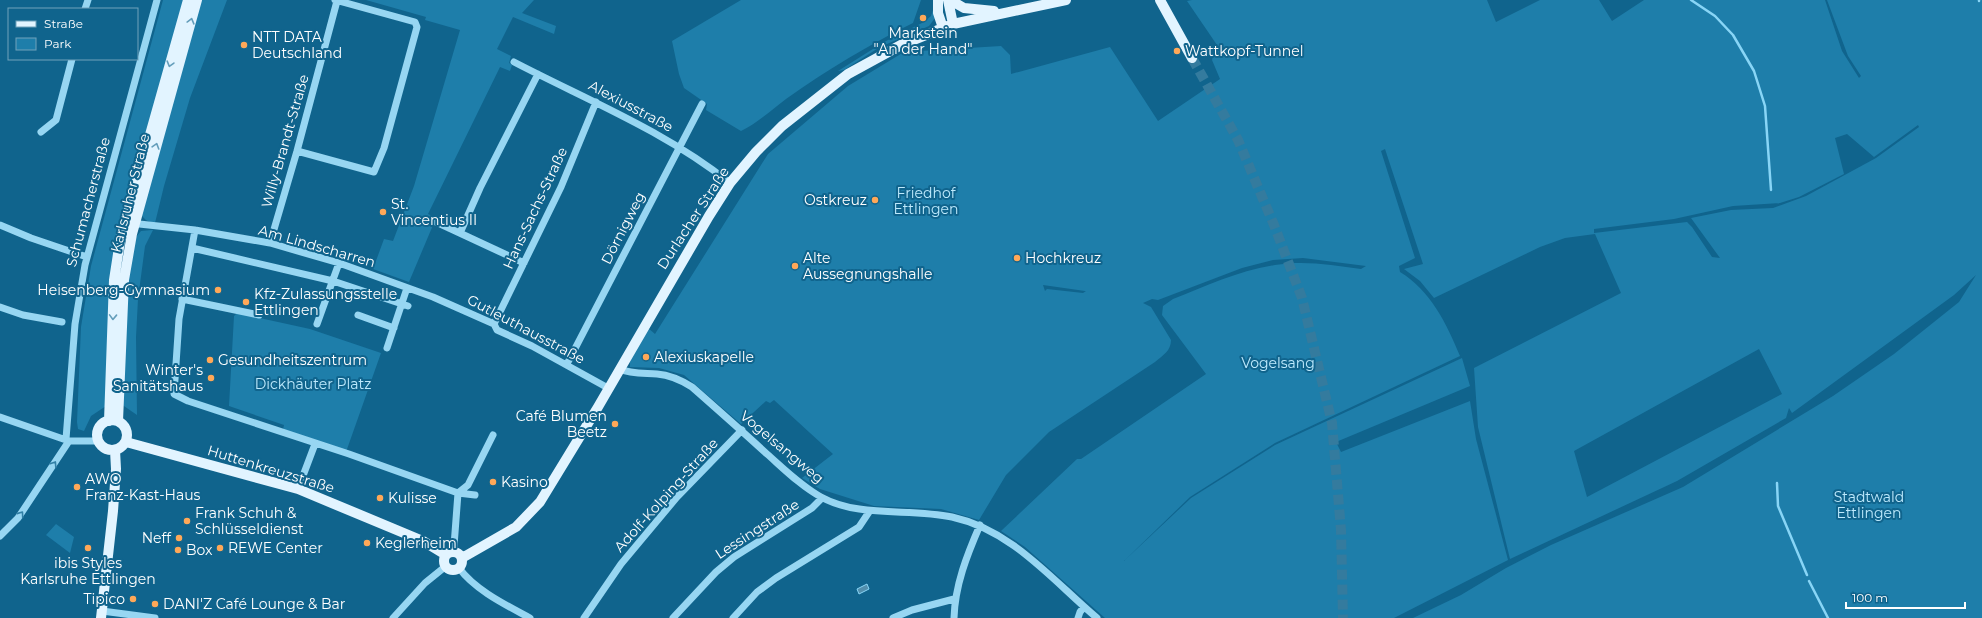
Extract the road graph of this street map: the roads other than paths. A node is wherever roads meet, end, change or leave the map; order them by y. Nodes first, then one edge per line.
1 (157, 0) edge
2 (188, 0) edge
3 (197, 0) edge
4 (336, 0) edge
5 (938, 0) edge
6 (949, 0) edge
7 (1066, 0) edge
8 (1160, 0) edge
9 (1006, 12) junction
10 (953, 24) junction
11 (943, 28) junction
12 (1192, 58) tunnel mouth
13 (72, 60) edge
14 (514, 62) dead end
15 (538, 74) junction
16 (596, 102) junction
17 (702, 104) dead end
18 (41, 132) dead end
19 (679, 147) junction
20 (297, 151) junction
21 (730, 183) junction
22 (436, 222) dead end
23 (129, 223) junction
24 (0, 225) edge
25 (194, 230) junction
26 (460, 233) junction
27 (270, 243) junction
28 (192, 248) junction
29 (87, 257) junction
30 (339, 263) junction
31 (524, 263) junction
32 (333, 281) junction
33 (407, 288) junction
34 (182, 299) junction
35 (405, 305) junction
36 (0, 307) edge
37 (259, 315) dead end
38 (358, 315) dead end
39 (62, 322) dead end
40 (317, 324) dead end
41 (494, 324) junction
42 (394, 328) junction
43 (386, 348) dead end
44 (567, 364) junction
45 (619, 369) junction
46 (608, 388) junction
47 (0, 417) edge
48 (114, 421) junction
49 (742, 430) junction
50 (493, 435) dead end
51 (67, 440) junction
52 (99, 441) junction
53 (126, 442) junction
54 (315, 444) junction
55 (115, 450) junction
56 (298, 489) junction
57 (458, 493) junction
58 (475, 495) dead end
59 (822, 498) junction
60 (869, 512) junction
61 (980, 525) junction
62 (0, 536) edge
63 (454, 546) dead end
64 (446, 555) junction
65 (462, 558) junction
66 (446, 566) junction
67 (459, 568) junction
68 (954, 599) junction
69 (1084, 607) junction
70 (102, 614) edge
71 (155, 618) edge
72 (393, 618) edge
73 (530, 618) edge
74 (584, 618) edge
75 (673, 618) edge
76 (733, 618) edge
77 (892, 618) edge
78 (954, 618) edge
79 (1078, 618) edge
80 (1097, 618) edge

1 - 29 street, Schumacherstraße
2 -> 23 main road, Karlsruher Straße
23 -> 3 main road, Karlsruher Straße
4 - 20 street, Willy-Brandt-Straße
4 - 20 street
5 - 11 main road
6 - 9 main road
6 - 10 main road
7 - 9 main road, Durlacher Straße
8 - 12 main road
9 - 10 main road, Durlacher Straße
10 - 11 main road, Durlacher Straße
11 - 21 main road, Durlacher Straße
13 - 18 street
14 - 15 street, Alexiusstraße
15 - 16 street, Alexiusstraße
15 - 26 street
16 - 19 street, Alexiusstraße
16 - 31 street, Hans-Sachs-Straße
17 - 19 street, Dörnigweg
19 - 21 street, Alexiusstraße
19 - 44 street, Dörnigweg
20 - 27 street, Willy-Brandt-Straße
21 - 45 main road, Durlacher Straße
22 - 26 street
23 - 25 street, Am Lindscharren
23 - 48 main road, Karlsruher Straße
24 - 29 street
25 - 27 street, Am Lindscharren
25 - 28 street
26 - 31 street
27 - 30 street, Am Lindscharren
28 - 32 street
28 - 34 street
29 - 51 street, Schumacherstraße
30 - 32 street
30 - 33 street, Am Lindscharren
31 - 41 street, Hans-Sachs-Straße
32 - 35 street
32 - 40 street
33 - 35 street
33 - 41 street, Gutleuthausstraße
34 - 37 street
34 - 54 street
35 - 42 street
36 - 39 street
38 - 42 street
41 - 44 street, Gutleuthausstraße
42 - 43 street
44 - 46 street, Gutleuthausstraße
45 - 46 main road, Durlacher Straße
45 - 49 street, Vogelsangweg
46 - 65 main road, Durlacher Straße
47 - 51 street
48 - 52 main road
48 - 53 main road
49 - 59 street, Vogelsangweg
49 - 74 street, Adolf-Kolping-Straße
50 - 57 street
51 - 52 street
62 -> 51 street
52 - 55 main road
53 - 55 main road
53 - 56 main road, Huttenkreuzstraße
54 - 56 street
54 - 57 street
55 - 70 main road
56 - 64 main road, Huttenkreuzstraße
57 - 58 street
57 - 63 street
59 - 60 street, Vogelsangweg
59 - 75 street, Lessingstraße
60 - 61 street, Vogelsangweg
60 - 76 street
61 - 68 street
61 - 69 street, Vogelsangweg
64 - 65 main road
64 - 66 main road
65 - 67 main road
66 - 67 main road
66 - 72 street
67 - 73 street
68 - 77 street
68 - 78 street
69 - 79 street
69 - 80 street, Vogelsangweg
70 - 71 street

